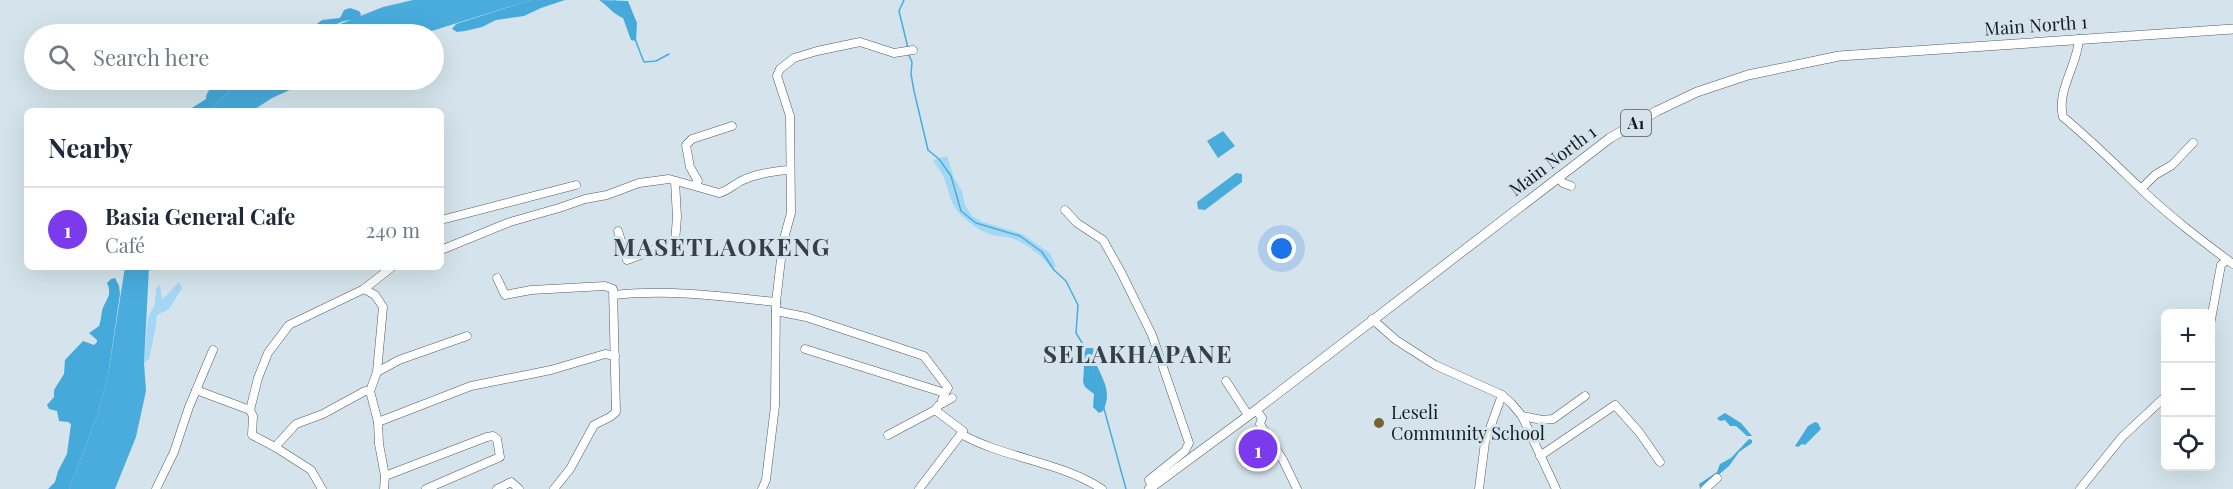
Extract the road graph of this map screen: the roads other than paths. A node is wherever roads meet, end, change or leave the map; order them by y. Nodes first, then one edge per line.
1 (2233, 29) edge
2 (2079, 39) junction
3 (909, 51) dead end
4 (732, 126) dead end
5 (2193, 142) dead end
6 (790, 170) junction
7 (1558, 177) junction
8 (675, 181) junction
9 (576, 185) dead end
10 (695, 185) junction
11 (1571, 186) dead end
12 (2141, 189) junction
13 (1065, 210) dead end
14 (444, 219) edge
15 (618, 231) dead end
16 (444, 249) edge
17 (2230, 262) edge
18 (388, 270) edge
19 (497, 278) dead end
20 (364, 289) junction
21 (614, 295) junction
22 (776, 302) junction
23 (2214, 309) edge
24 (776, 311) junction
25 (1372, 319) junction
26 (467, 336) dead end
27 (805, 349) dead end
28 (213, 350) dead end
29 (615, 356) junction
30 (377, 372) junction
31 (1226, 381) dead end
32 (196, 390) junction
33 (370, 391) junction
34 (1502, 395) junction
35 (949, 396) junction
36 (1585, 396) dead end
37 (2161, 401) edge
38 (250, 410) junction
39 (935, 410) junction
40 (1252, 412) junction
41 (1522, 417) junction
42 (378, 422) junction
43 (961, 434) junction
44 (888, 435) dead end
45 (275, 447) junction
46 (1540, 456) junction
47 (1660, 462) dead end
48 (385, 476) junction
49 (1717, 478) dead end
50 (1150, 488) edge
51 (156, 489) edge
52 (322, 489) edge
53 (384, 489) edge
54 (426, 489) edge
55 (497, 489) edge
56 (519, 489) edge
57 (554, 489) edge
58 (762, 489) edge
59 (919, 489) edge
60 (1102, 489) edge
61 (1297, 489) edge
62 (1479, 489) edge
63 (1556, 489) edge
64 (1705, 489) edge
65 (2080, 489) edge

1 - 2 main road, Main North 1 / A1
2 - 7 main road, Main North 1 / A1
2 - 12 street
3 - 6 street
4 - 10 street
5 - 12 street
6 - 10 street
6 - 22 street
7 - 11 street
7 - 25 main road, Main North 1 / A1
8 - 10 street
8 - 15 street
8 - 16 street
9 - 14 street
12 - 17 street
13 - 50 street
17 - 23 street
18 - 20 street
19 - 21 street
20 - 30 street
20 - 38 street
21 - 22 street
21 - 29 street
22 - 24 street
24 - 35 street
24 - 58 street
25 - 34 street
25 - 40 main road, Main North 1 / A1
26 - 30 street
27 - 35 street
28 - 32 street
29 - 42 street
29 - 57 street
30 - 33 street
31 - 40 street
32 - 38 street
32 - 51 street
33 - 42 street
33 - 45 street
34 - 41 street
34 - 62 street
35 - 39 street
36 - 41 street
37 - 65 street
38 - 45 street
39 - 43 street
39 - 44 street
40 - 50 main road, Main North 1 / A1
40 - 61 street
41 - 46 street
42 - 48 street
43 - 59 street
43 - 60 street
45 - 52 street
46 - 47 street
46 - 63 street
48 - 53 street
48 - 54 street
49 - 64 street
55 - 56 street

